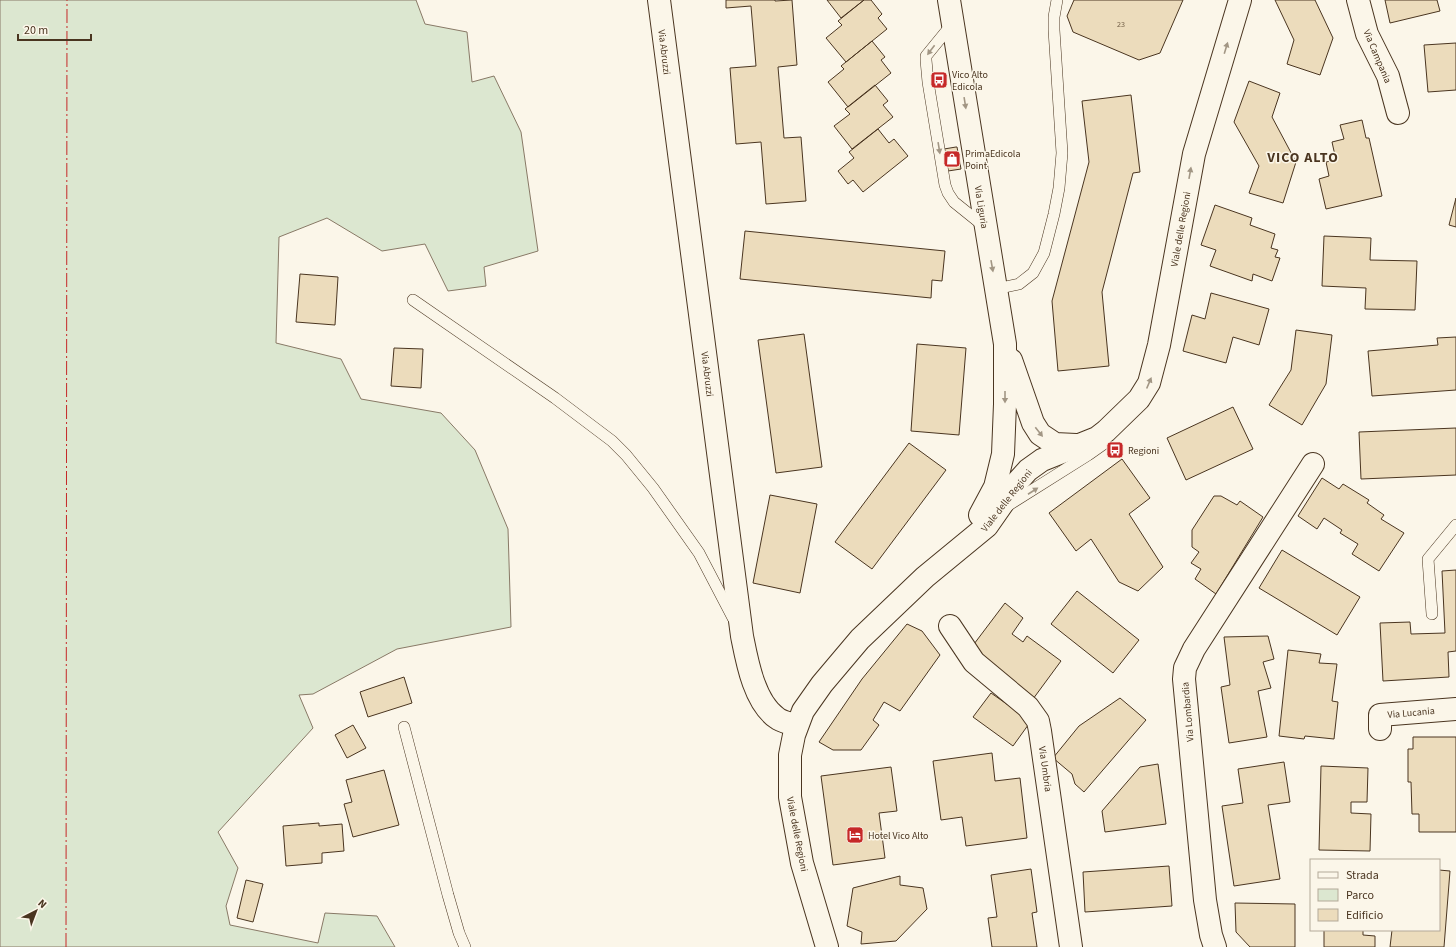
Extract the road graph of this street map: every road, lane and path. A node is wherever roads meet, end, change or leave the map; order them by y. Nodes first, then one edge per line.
1 (658, 0) edge
2 (948, 0) edge
3 (1057, 0) edge
4 (1358, 0) edge
5 (1238, 1) edge
6 (953, 23) junction
7 (1398, 113) dead end
8 (985, 228) junction
9 (996, 289) junction
10 (412, 300) dead end
11 (1005, 344) junction
12 (1133, 404) junction
13 (1080, 445) junction
14 (1313, 464) dead end
15 (999, 510) junction
16 (1456, 525) edge
17 (953, 553) junction
18 (1432, 614) dead end
19 (950, 626) dead end
20 (742, 636) junction
21 (1456, 708) edge
22 (404, 726) dead end
23 (797, 726) junction
24 (1380, 729) dead end
25 (465, 947) edge
26 (827, 947) edge
27 (1071, 947) edge
28 (1215, 947) edge

1 - 20 street, Via Abruzzi
2 - 6 street, Via Liguria
3 - 9 lane
4 - 7 street, Via Campania
12 -> 5 street, Viale delle Regioni
6 -> 8 street, Via Liguria
6 -> 8 lane
8 -> 9 street, Via Liguria
9 - 11 street, Via Liguria
10 - 20 lane
11 -> 13 street, Via Liguria
11 -> 17 street, Via Liguria
12 - 13 street, Viale delle Regioni
15 -> 12 lane
13 - 15 street, Viale delle Regioni
14 - 28 street, Via Lombardia
15 - 17 street, Viale delle Regioni
16 - 18 lane
17 - 23 street, Viale delle Regioni
19 - 27 street, Via Umbria
20 - 23 street, Via Abruzzi
21 - 24 street, Via Lucania
22 - 25 lane
23 - 26 street, Viale delle Regioni

